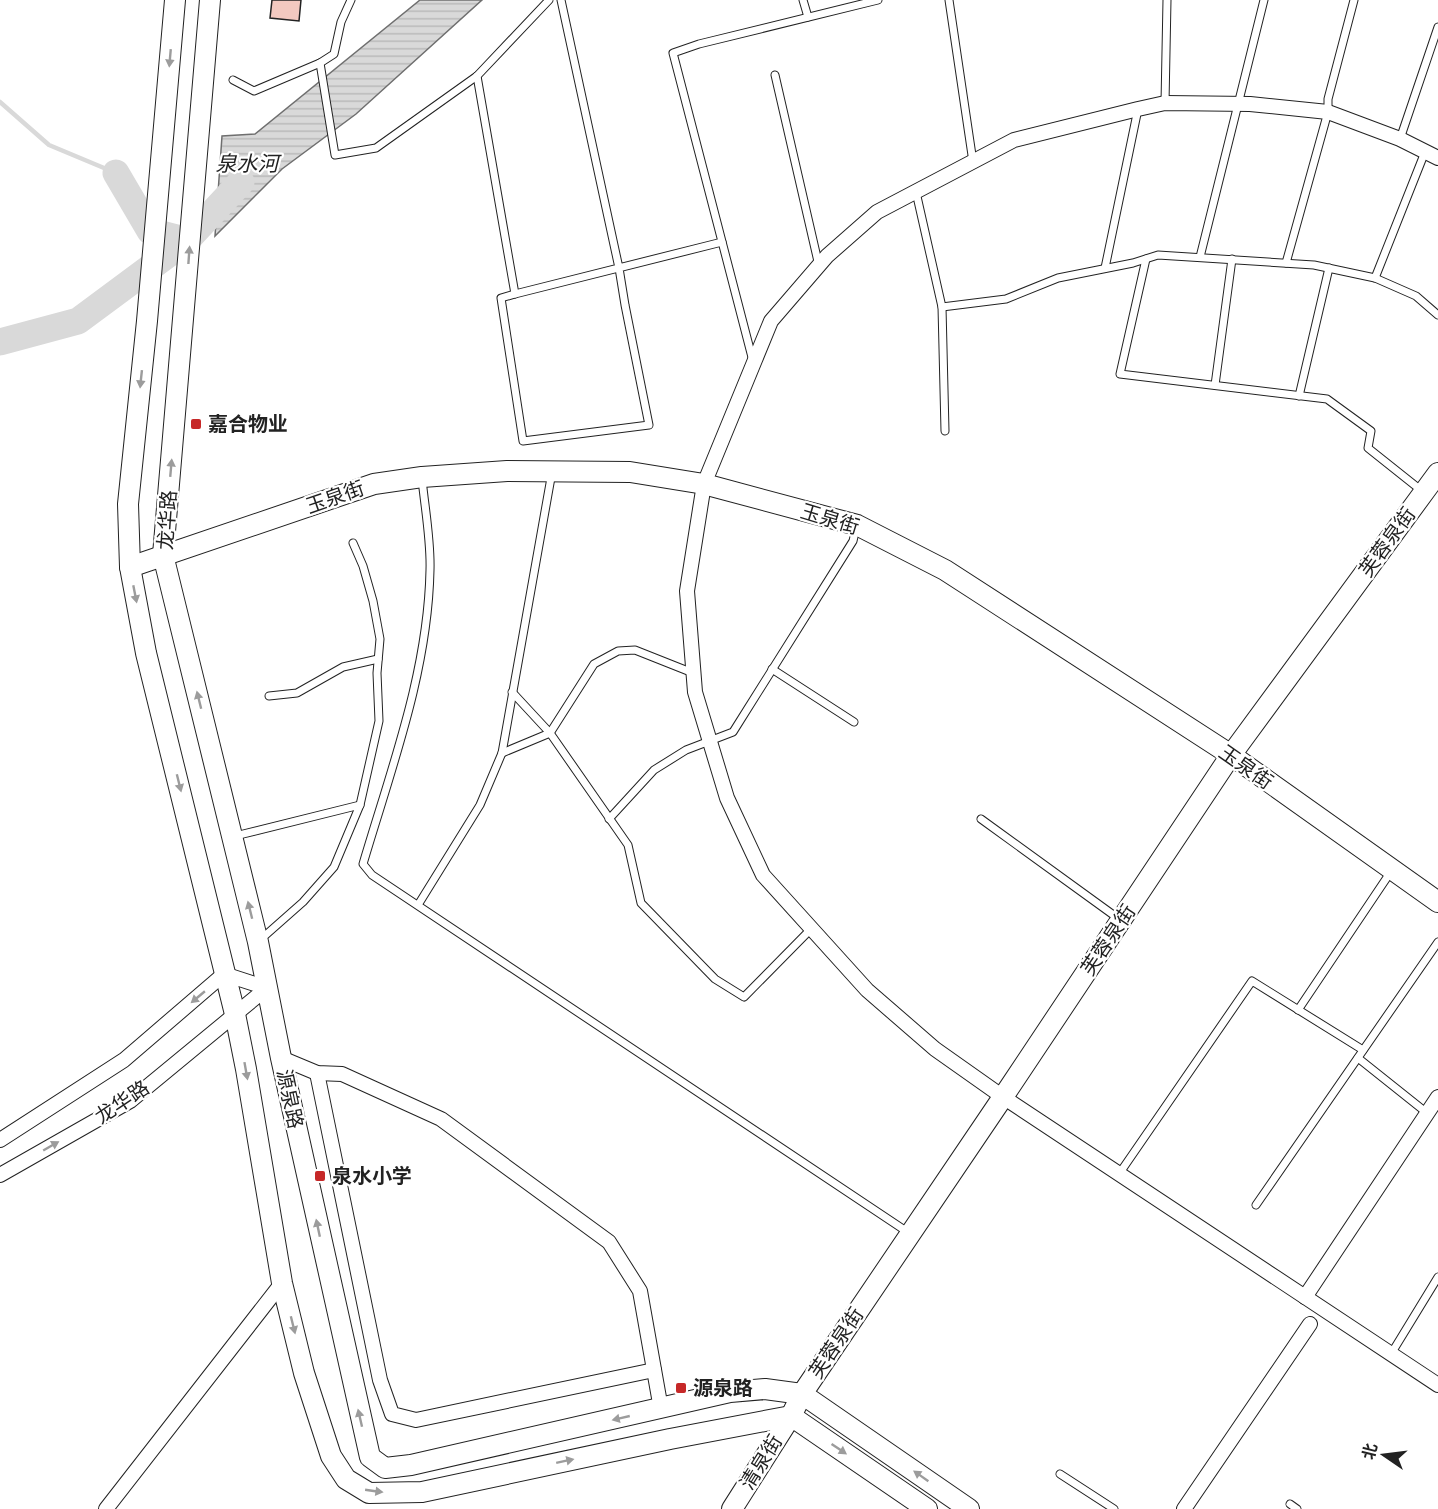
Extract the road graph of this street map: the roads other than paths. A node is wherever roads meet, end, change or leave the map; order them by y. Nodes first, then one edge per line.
1 (175, 0) edge
2 (210, 0) edge
3 (351, 0) edge
4 (549, 0) edge
5 (561, 0) edge
6 (803, 0) edge
7 (878, 0) edge
8 (949, 0) edge
9 (1167, 0) edge
10 (1264, 0) edge
11 (1354, 0) edge
12 (808, 17) junction
13 (1438, 27) edge
14 (320, 63) junction
15 (775, 75) dead end
16 (477, 76) junction
17 (233, 80) dead end
18 (1165, 103) junction
19 (1238, 104) junction
20 (1138, 109) junction
21 (1328, 112) junction
22 (1400, 139) junction
23 (1432, 155) edge
24 (973, 162) junction
25 (916, 192) junction
26 (722, 242) junction
27 (1200, 257) junction
28 (1146, 259) junction
29 (1232, 259) junction
30 (1286, 263) junction
31 (819, 266) junction
32 (619, 268) junction
33 (1105, 268) junction
34 (1329, 268) junction
35 (1375, 278) junction
36 (515, 294) junction
37 (942, 307) junction
38 (1438, 315) edge
39 (753, 364) junction
40 (1215, 385) junction
41 (1299, 396) junction
42 (945, 431) dead end
43 (552, 472) junction
44 (1438, 473) edge
45 (422, 477) junction
46 (704, 484) junction
47 (1424, 492) junction
48 (857, 525) junction
49 (353, 543) dead end
50 (164, 555) junction
51 (130, 567) junction
52 (378, 659) junction
53 (772, 669) junction
54 (694, 673) junction
55 (513, 692) junction
56 (269, 696) dead end
57 (854, 722) dead end
58 (550, 733) junction
59 (710, 741) junction
60 (502, 753) junction
61 (1230, 755) junction
62 (360, 805) junction
63 (609, 819) junction
64 (981, 819) dead end
65 (232, 837) junction
66 (1392, 869) junction
67 (1438, 902) edge
68 (418, 905) junction
69 (1121, 920) junction
70 (812, 928) junction
71 (258, 942) junction
72 (1438, 942) edge
73 (224, 975) junction
74 (267, 988) junction
75 (1298, 1010) junction
76 (235, 1014) junction
77 (1363, 1050) junction
78 (281, 1058) junction
79 (1358, 1058) junction
80 (317, 1073) junction
81 (1003, 1097) junction
82 (1438, 1097) edge
83 (1427, 1113) junction
84 (0, 1140) edge
85 (1119, 1174) junction
86 (0, 1175) edge
87 (1256, 1205) dead end
88 (910, 1234) junction
89 (1438, 1277) edge
90 (282, 1283) junction
91 (1305, 1297) junction
92 (1310, 1324) dead end
93 (1391, 1354) junction
94 (654, 1370) junction
95 (1438, 1385) edge
96 (802, 1394) junction
97 (661, 1409) junction
98 (791, 1416) junction
99 (1060, 1474) dead end
100 (106, 1509) edge
101 (732, 1509) edge
102 (927, 1509) edge
103 (969, 1509) edge
104 (1114, 1509) edge
105 (1184, 1509) edge

1 -> 51 street, 龙华路
50 -> 2 street, 龙华路
3 - 14 lane
4 - 16 lane
5 - 32 lane
6 - 12 lane
7 - 12 lane
8 - 24 lane
9 - 18 lane
10 - 19 lane
11 - 21 lane
12 - 26 lane
13 - 22 lane
14 - 16 lane
14 - 17 lane
15 - 31 lane
16 - 36 lane
18 - 19 street
18 - 20 street
19 - 21 street
19 - 27 lane
20 - 24 street
20 - 33 lane
21 - 22 street
21 - 30 lane
22 - 23 street
23 - 35 lane
24 - 25 street
25 - 31 street
25 - 37 lane
26 - 32 lane
26 - 39 lane
27 - 28 lane
27 - 29 lane
28 - 33 lane
28 - 40 lane
29 - 30 lane
29 - 40 lane
30 - 34 lane
31 - 39 street
32 - 36 lane
32 - 36 lane
33 - 37 lane
34 - 35 lane
34 - 41 lane
35 - 38 lane
37 - 42 lane
39 - 46 street
40 - 41 lane
41 - 47 lane
43 - 45 street, 玉泉街
43 - 46 street, 玉泉街
43 - 55 lane
44 - 47 street, 芙蓉泉街
45 - 50 street, 玉泉街
45 - 68 lane
46 - 48 street, 玉泉街
46 - 54 street
47 - 61 street, 芙蓉泉街
48 - 53 lane
48 - 61 street, 玉泉街
49 - 52 lane
50 - 51 street, 玉泉街
65 -> 50 street, 龙华路
51 -> 73 street, 龙华路
52 - 56 lane
52 - 62 lane
53 - 57 lane
53 - 59 lane
54 - 58 lane
54 - 59 street
55 - 58 lane
55 - 60 lane
58 - 60 lane
58 - 63 lane
59 - 63 lane
59 - 70 street
60 - 68 lane
61 - 66 street, 玉泉街
61 - 69 street, 芙蓉泉街
62 - 65 lane
62 - 71 lane
63 - 70 lane
64 - 69 lane
71 -> 65 street, 龙华路
66 - 67 street, 玉泉街
66 - 75 lane
68 - 88 lane
69 - 81 street, 芙蓉泉街
70 - 81 street
71 - 74 street, 龙华路
72 - 77 lane
73 - 74 street
73 - 76 street, 龙华路
73 -> 84 street
74 - 76 street, 龙华路
74 - 78 street, 源泉路
75 - 77 lane
75 - 85 lane
86 -> 76 street, 龙华路
76 -> 90 street, 源泉路
77 - 79 lane
78 - 80 street
97 -> 78 street, 源泉路
79 - 83 lane
79 - 87 lane
80 - 94 street
80 - 94 street
81 - 85 street
81 - 88 street, 芙蓉泉街
82 - 83 street
83 - 91 street
85 - 91 street
88 - 96 street, 芙蓉泉街
89 - 93 lane
90 -> 98 street, 源泉路
90 - 100 street
91 - 93 street
92 - 105 street
93 - 95 street
94 - 97 street
96 - 97 street, 源泉路
96 - 98 street, 芙蓉泉街
103 -> 96 street, 源泉路
98 - 101 street, 清泉街
98 -> 102 street
99 - 104 lane

